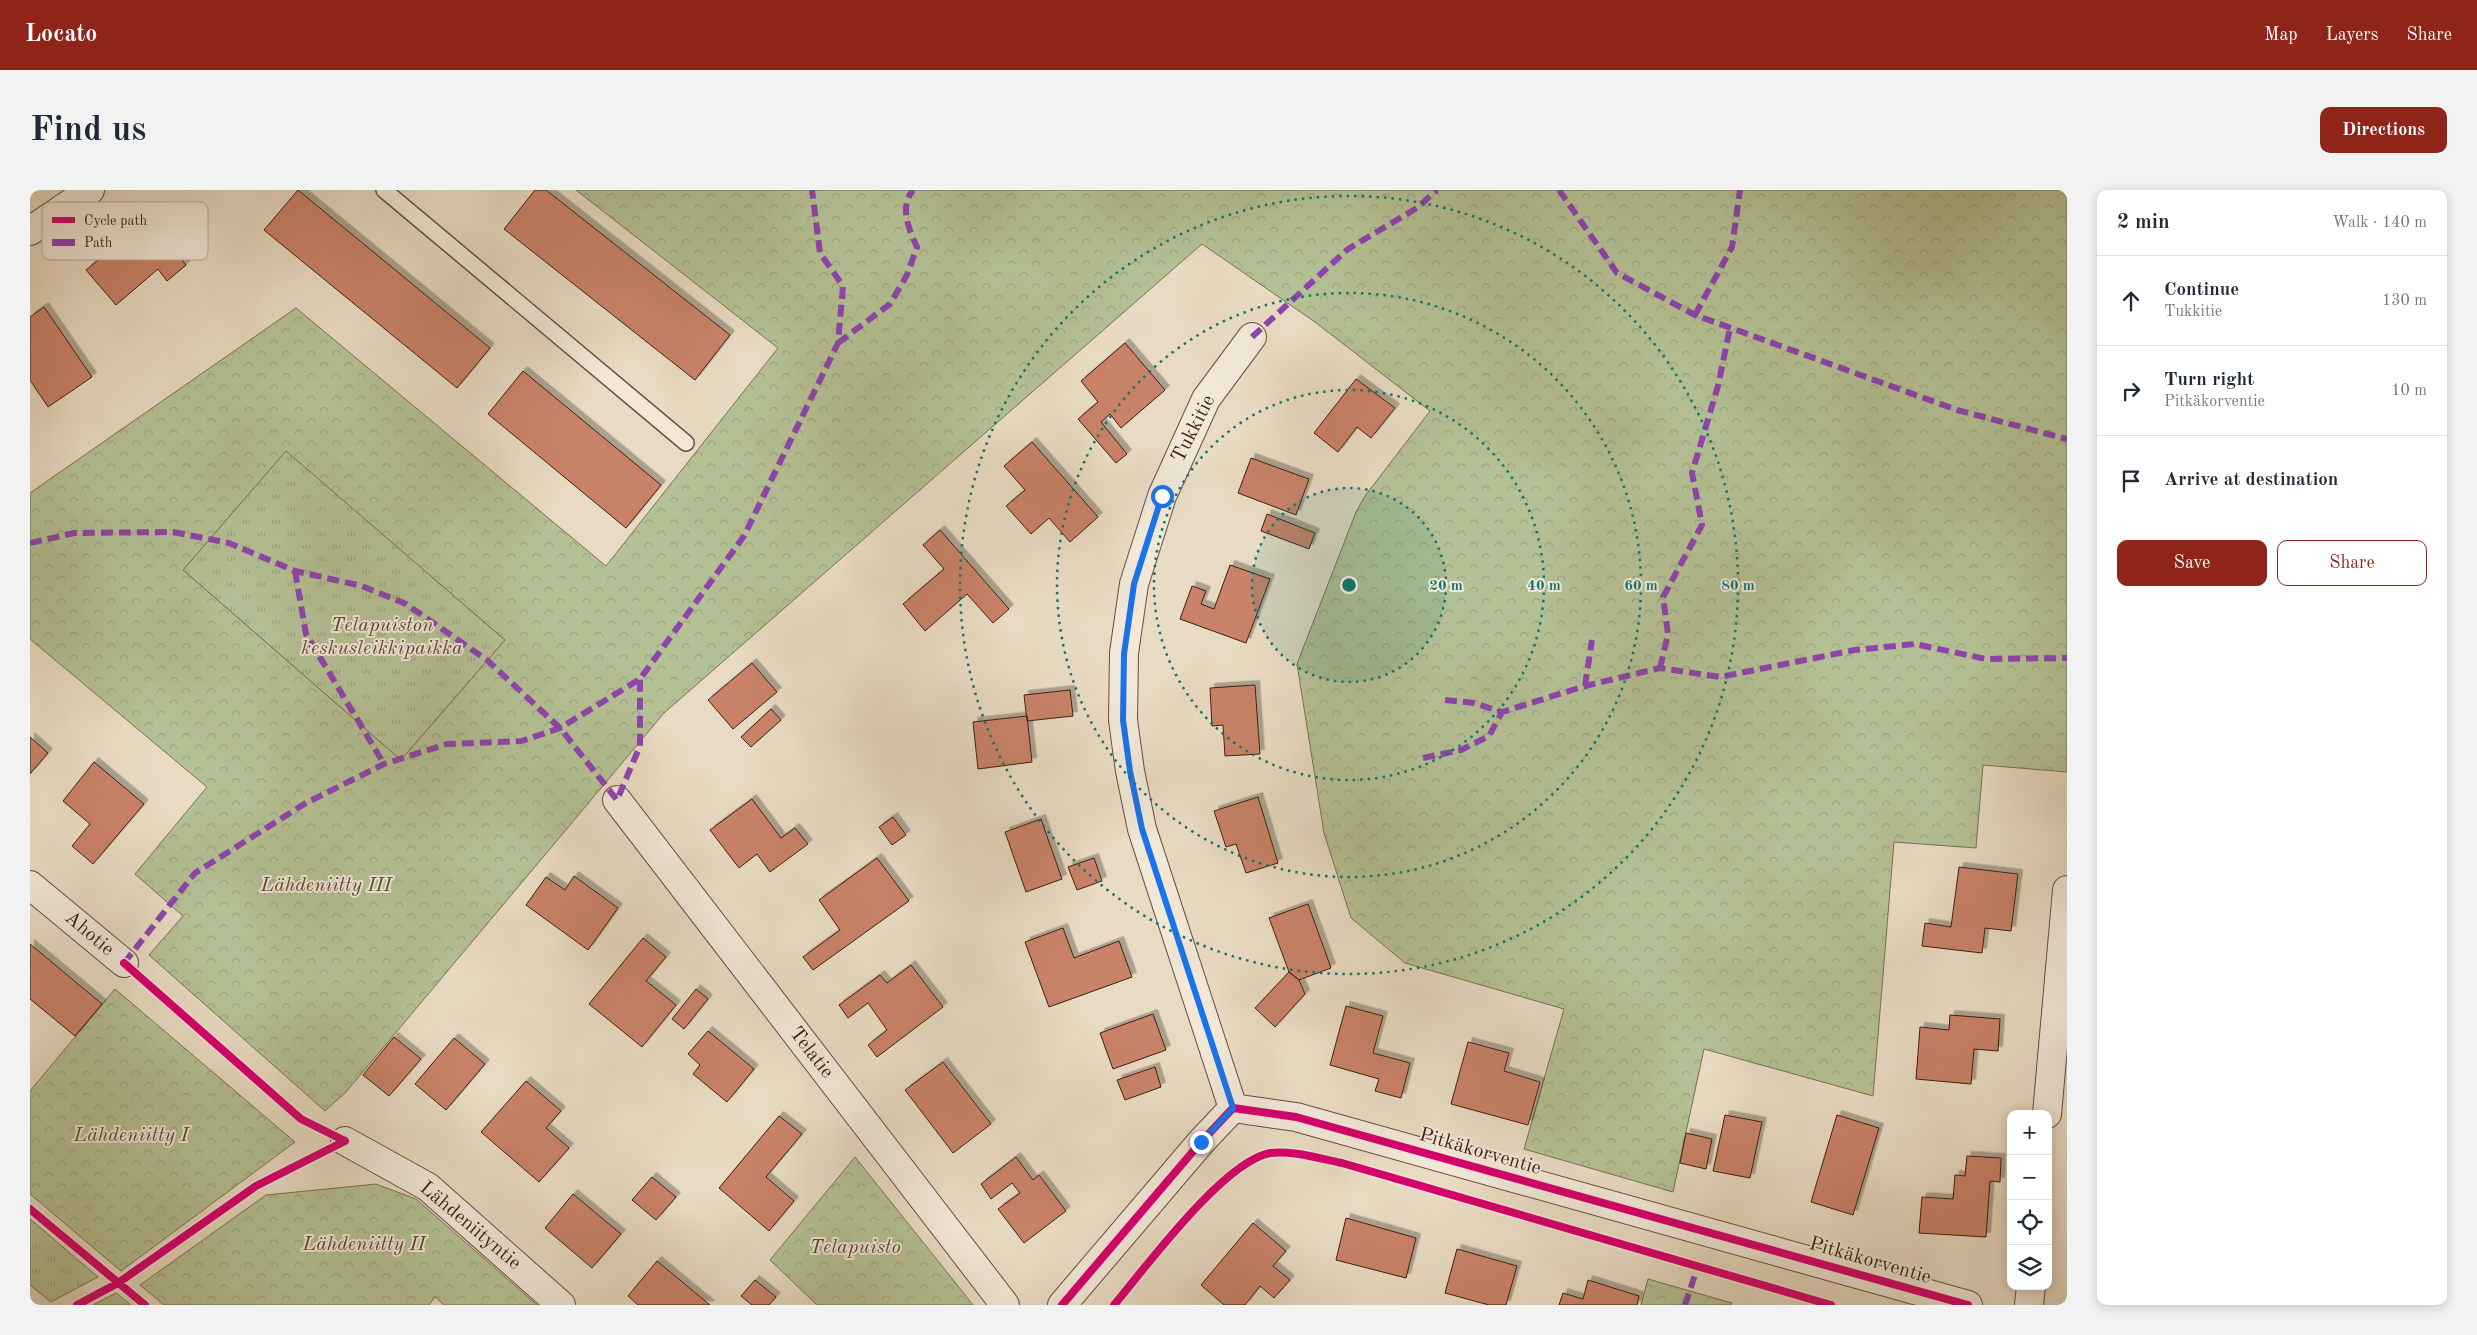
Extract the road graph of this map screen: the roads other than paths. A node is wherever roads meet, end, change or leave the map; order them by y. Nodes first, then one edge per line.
1 (90, 190) edge
2 (384, 190) edge
3 (72, 202) edge
4 (42, 223) edge
5 (30, 231) edge
6 (1252, 338) dead end
7 (686, 443) dead end
8 (617, 800) dead end
9 (30, 885) edge
10 (2067, 890) edge
11 (124, 963) dead end
12 (1233, 1108) junction
13 (2047, 1110) edge
14 (346, 1141) dead end
15 (2031, 1290) edge
16 (561, 1305) edge
17 (1005, 1305) edge
18 (1062, 1305) edge
19 (1968, 1305) edge
20 (2029, 1305) edge

1 - 3 street
2 - 7 lane
4 - 5 street
6 - 12 street, Tukkitie
8 - 17 street, Telatie
9 - 11 street, Ahotie
10 - 13 street
12 - 18 street
12 - 19 street, Pitkäkorventie
14 - 16 street, Lähdeniityntie
15 - 20 street

